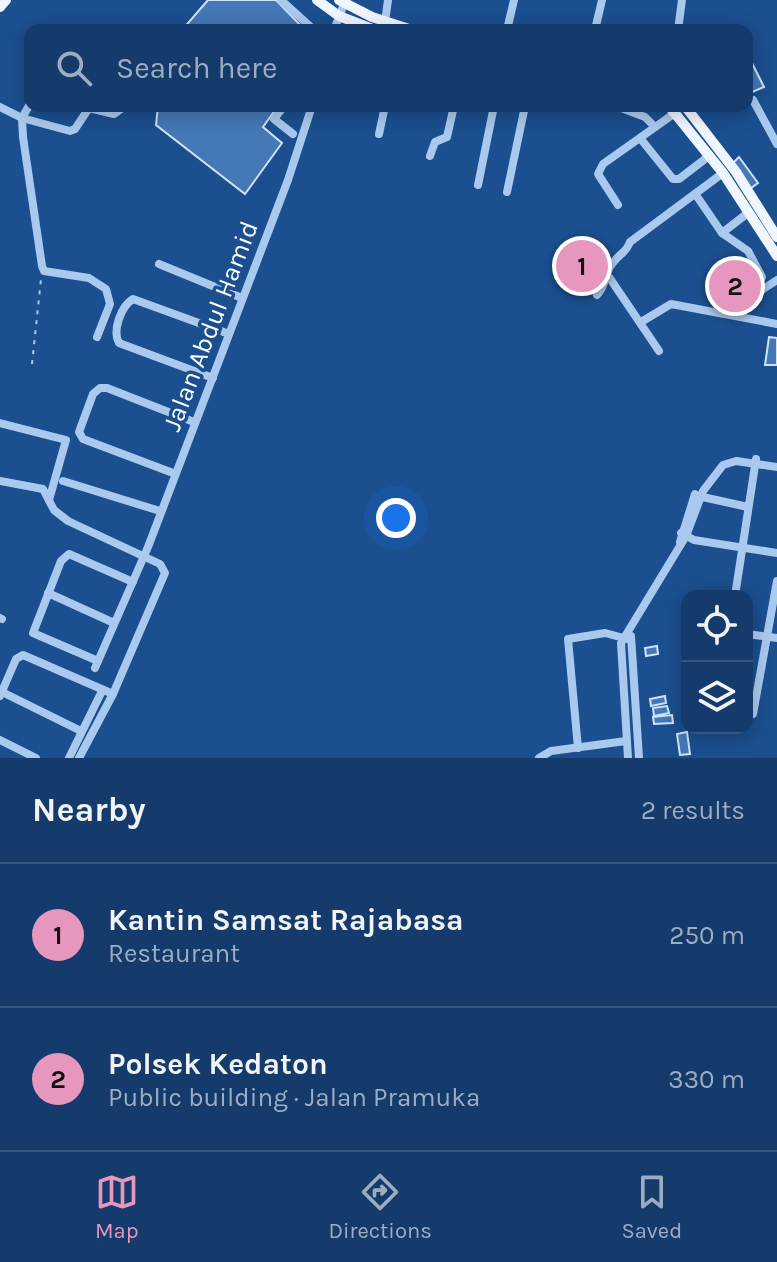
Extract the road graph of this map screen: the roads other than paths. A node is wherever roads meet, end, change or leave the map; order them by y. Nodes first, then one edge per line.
1 (6, 0) edge
2 (281, 0) edge
3 (317, 0) edge
4 (388, 0) edge
5 (514, 0) edge
6 (602, 0) edge
7 (682, 0) edge
8 (342, 2) edge
9 (0, 7) edge
10 (339, 16) junction
11 (385, 22) junction
12 (307, 24) edge
13 (336, 24) edge
14 (360, 24) edge
15 (392, 24) edge
16 (508, 24) edge
17 (596, 24) edge
18 (679, 24) edge
19 (753, 100) dead end
20 (0, 107) edge
21 (25, 112) edge
22 (86, 112) edge
23 (279, 112) edge
24 (310, 112) edge
25 (384, 112) edge
26 (453, 112) edge
27 (493, 112) edge
28 (524, 112) edge
29 (632, 112) edge
30 (672, 112) edge
31 (679, 112) edge
32 (679, 112) edge
33 (22, 118) junction
34 (655, 127) junction
35 (293, 134) dead end
36 (379, 134) dead end
37 (640, 138) junction
38 (777, 144) edge
39 (430, 156) dead end
40 (709, 156) junction
41 (723, 173) junction
42 (478, 185) dead end
43 (507, 192) dead end
44 (696, 195) junction
45 (618, 205) dead end
46 (753, 209) junction
47 (722, 233) junction
48 (777, 237) edge
49 (777, 256) edge
50 (159, 264) dead end
51 (608, 276) junction
52 (777, 280) edge
53 (597, 295) dead end
54 (754, 296) junction
55 (242, 298) junction
56 (722, 313) junction
57 (641, 322) junction
58 (777, 324) edge
59 (229, 334) junction
60 (97, 337) dead end
61 (659, 351) dead end
62 (213, 378) junction
63 (194, 422) junction
64 (0, 423) edge
65 (755, 461) junction
66 (777, 464) edge
67 (173, 473) junction
68 (0, 481) edge
69 (63, 481) dead end
70 (697, 495) junction
71 (49, 500) junction
72 (748, 507) junction
73 (160, 511) junction
74 (682, 537) junction
75 (742, 548) junction
76 (777, 553) edge
77 (143, 559) junction
78 (777, 581) edge
79 (133, 582) junction
80 (736, 590) edge
81 (48, 593) junction
82 (114, 623) junction
83 (772, 637) edge
84 (627, 639) junction
85 (102, 691) junction
86 (1, 694) edge
87 (113, 694) junction
88 (753, 705) edge
89 (81, 731) junction
90 (0, 740) edge
91 (626, 741) junction
92 (578, 748) junction
93 (36, 758) edge
94 (69, 758) edge
95 (79, 758) edge
96 (539, 758) edge
97 (628, 758) edge
98 (639, 758) edge

1 - 9 main road
2 - 12 street
3 - 10 main road
4 - 11 street
5 - 16 street
6 - 17 street
7 - 18 street
8 - 10 street
8 - 11 main road
10 - 13 street
10 - 14 main road
11 - 15 main road
19 - 38 street
20 - 33 street
21 - 33 street
22 - 33 street
23 - 35 street
24 - 55 street, Jalan Abdul Hamid
25 - 36 street
26 - 39 street
27 - 42 street
28 - 43 street
29 - 34 street
30 - 34 street
31 - 40 main road
32 - 46 main road
33 - 60 street
34 - 37 street
37 - 40 street
37 - 45 street
40 - 41 main road
41 - 44 street
41 - 46 main road
44 - 47 street
44 - 51 street
46 - 47 street
46 - 48 main road
46 - 49 main road
47 - 54 street
50 - 55 street
51 - 53 street
51 - 57 street
52 - 54 street
54 - 56 street
55 - 59 street, Jalan Abdul Hamid
56 - 57 street
56 - 58 street
57 - 61 street
59 - 62 street, Jalan Abdul Hamid
59 - 62 street
62 - 63 street, Jalan Abdul Hamid
63 - 67 street, Jalan Abdul Hamid
63 - 67 street
64 - 71 street
65 - 66 street
65 - 70 street
65 - 72 street
67 - 73 street, Jalan Abdul Hamid
68 - 71 street
69 - 73 street
70 - 72 street
70 - 74 street
71 - 77 street
72 - 75 street
73 - 77 street, Jalan Abdul Hamid
74 - 75 street
74 - 84 street
75 - 76 street
75 - 80 street
77 - 79 street, Jalan Abdul Hamid
77 - 87 street
78 - 83 street
79 - 81 street
79 - 82 street, Jalan Abdul Hamid
81 - 82 street
81 - 82 street, Jalan Abdul Hamid
83 - 88 street
84 - 91 street
84 - 92 street
84 - 98 street
85 - 86 street
85 - 87 street
85 - 89 street
86 - 89 street
87 - 95 street
89 - 94 street
90 - 93 street
91 - 92 street
91 - 97 street
92 - 96 street

